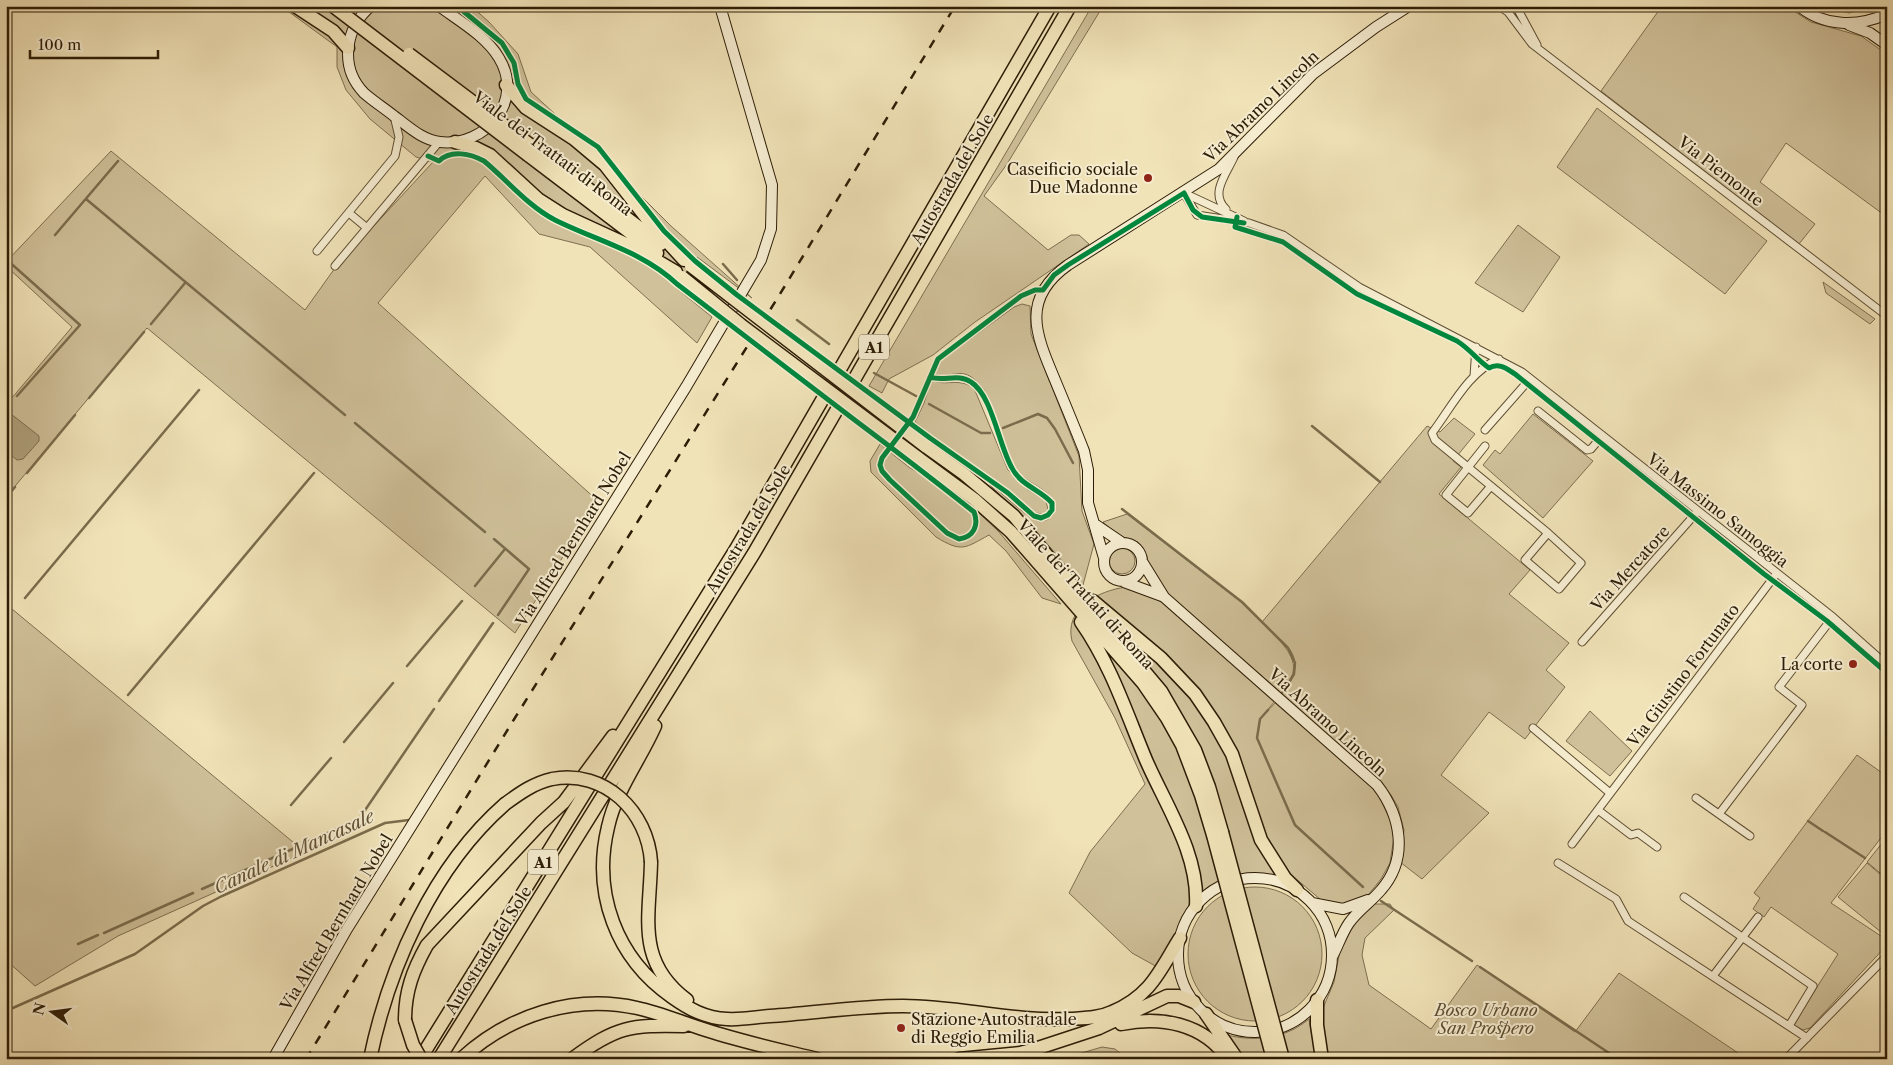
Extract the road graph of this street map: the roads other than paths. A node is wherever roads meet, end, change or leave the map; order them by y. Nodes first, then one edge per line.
1 (295, 6) edge
2 (333, 6) edge
3 (346, 6) edge
4 (372, 6) edge
5 (439, 6) edge
6 (720, 6) edge
7 (1050, 6) edge
8 (1070, 6) edge
9 (1499, 6) edge
10 (1516, 6) edge
11 (1798, 6) edge
12 (1411, 7) edge
13 (446, 10) edge
14 (1887, 14) edge
15 (1846, 24) junction
16 (1887, 45) edge
17 (348, 48) junction
18 (1538, 48) junction
19 (506, 85) junction
20 (394, 116) junction
21 (439, 142) junction
22 (456, 142) junction
23 (530, 151) junction
24 (1235, 155) junction
25 (1184, 193) junction
26 (1174, 199) junction
27 (1193, 210) junction
28 (349, 212) junction
29 (1233, 214) junction
30 (1249, 223) junction
31 (367, 228) junction
32 (317, 251) dead end
33 (688, 263) junction
34 (336, 266) dead end
35 (679, 275) junction
36 (1887, 316) edge
37 (1476, 347) junction
38 (1499, 359) junction
39 (1474, 377) junction
40 (1530, 379) junction
41 (1538, 411) dead end
42 (1485, 430) dead end
43 (1602, 436) junction
44 (1485, 446) dead end
45 (1468, 467) junction
46 (1491, 486) junction
47 (1698, 511) junction
48 (1096, 525) junction
49 (1548, 533) junction
50 (1121, 542) junction
51 (1104, 558) junction
52 (1142, 563) junction
53 (1059, 569) junction
54 (1777, 573) junction
55 (1124, 581) junction
56 (1056, 585) junction
57 (1164, 597) junction
58 (1833, 617) junction
59 (1582, 642) dead end
60 (666, 664) junction
61 (1887, 665) edge
62 (673, 686) junction
63 (1533, 728) dead end
64 (1610, 793) junction
65 (1696, 798) dead end
66 (1598, 810) junction
67 (1719, 814) junction
68 (1218, 834) junction
69 (1750, 836) dead end
70 (1572, 844) dead end
71 (1657, 847) dead end
72 (1558, 863) dead end
73 (1297, 890) junction
74 (1684, 897) dead end
75 (1373, 898) junction
76 (1312, 903) junction
77 (1196, 906) junction
78 (1758, 917) dead end
79 (1743, 937) junction
80 (1180, 938) junction
81 (1887, 956) edge
82 (1332, 957) junction
83 (1713, 976) junction
84 (1317, 1000) junction
85 (1194, 1002) junction
86 (1206, 1014) junction
87 (728, 1019) junction
88 (690, 1026) junction
89 (1789, 1026) junction
90 (1099, 1028) junction
91 (1807, 1038) junction
92 (273, 1059) edge
93 (370, 1059) edge
94 (421, 1059) edge
95 (439, 1059) edge
96 (461, 1059) edge
97 (572, 1059) edge
98 (817, 1059) edge
99 (959, 1059) edge
100 (1228, 1059) edge
101 (1237, 1059) edge
102 (1273, 1059) edge
103 (1283, 1059) edge
104 (1322, 1059) edge
105 (1786, 1059) edge

1 - 17 highway
2 - 23 highway, Viale dei Trattati di Roma, bridge
3 - 23 highway, Viale dei Trattati di Roma, bridge
4 - 17 street
5 - 13 street
6 - 92 street, Via Alfred Bernhard Nobel
7 - 60 highway, Autostrada del Sole / A1
8 - 62 highway, Autostrada del Sole / A1
9 - 18 street, Via Piemonte
10 - 18 street, Via Piemonte
11 - 15 street
12 - 24 street, Via Abramo Lincoln
13 - 19 street
14 - 15 street
15 - 16 street
17 - 20 street
18 - 36 street, Via Piemonte
19 - 22 street
19 - 33 highway
20 - 21 street
20 - 28 street
21 - 22 street
21 - 31 street
22 - 35 highway
23 - 33 highway, Viale dei Trattati di Roma
23 - 35 highway, Viale dei Trattati di Roma
24 - 25 street, Via Abramo Lincoln
24 - 29 street, Via Massimo Samoggia
25 - 26 street, Via Abramo Lincoln
25 - 27 street
25 - 29 street, Via Massimo Samoggia
26 - 27 street, Via Massimo Samoggia
26 - 48 street, Via Abramo Lincoln
27 - 30 street, Via Massimo Samoggia
28 - 31 street
28 - 32 street
29 - 30 street, Via Massimo Samoggia
30 - 37 street, Via Massimo Samoggia
31 - 34 street
33 - 53 highway, Viale dei Trattati di Roma, bridge
35 - 56 highway, Viale dei Trattati di Roma, bridge
37 - 38 street, Via Massimo Samoggia
37 - 39 street
38 - 39 street
38 - 40 street, Via Massimo Samoggia
39 - 45 street
40 - 42 street
40 - 43 street, Via Massimo Samoggia
41 - 43 street
43 - 47 street, Via Massimo Samoggia
44 - 45 street
45 - 46 street
45 - 46 street
46 - 49 street
47 - 54 street, Via Massimo Samoggia
47 - 59 street, Via Mercatore
48 - 50 street, Via Abramo Lincoln
48 - 51 street, Via Abramo Lincoln
49 - 49 street
50 - 51 street
50 - 52 street, Via Abramo Lincoln
51 - 55 street, Via Abramo Lincoln
52 - 55 street
52 - 57 street, Via Abramo Lincoln
53 - 68 highway, Viale dei Trattati di Roma
53 - 73 highway
54 - 58 street, Via Massimo Samoggia
54 - 64 street, Via Giustino Fortunato
55 - 57 street, Via Abramo Lincoln
56 - 68 highway, Viale dei Trattati di Roma
56 - 77 highway
57 - 75 street, Via Abramo Lincoln
58 - 61 street, Via Massimo Samoggia
58 - 67 street
60 - 94 highway, Autostrada del Sole / A1
60 - 94 highway, bridge
62 - 87 highway
62 - 95 highway, Autostrada del Sole / A1
63 - 64 street
64 - 66 street, Via Giustino Fortunato
65 - 67 street
66 - 70 street, Via Giustino Fortunato
66 - 71 street
67 - 69 street
68 - 102 highway, Viale dei Trattati di Roma, bridge
68 - 103 highway, Viale dei Trattati di Roma, bridge
72 - 83 street
73 - 76 street
73 - 77 street
74 - 79 street
75 - 76 street
75 - 82 street, Via Abramo Lincoln
76 - 82 street
77 - 80 street
78 - 79 street
79 - 83 street
79 - 89 street
80 - 85 street
80 - 87 highway
81 - 91 street
82 - 84 street
83 - 89 street
84 - 86 street
84 - 104 highway
85 - 86 street
85 - 90 highway
86 - 101 highway
87 - 93 highway, bridge
88 - 96 highway
88 - 97 highway
88 - 98 highway
89 - 91 street
90 - 99 highway
90 - 100 highway
91 - 105 street

